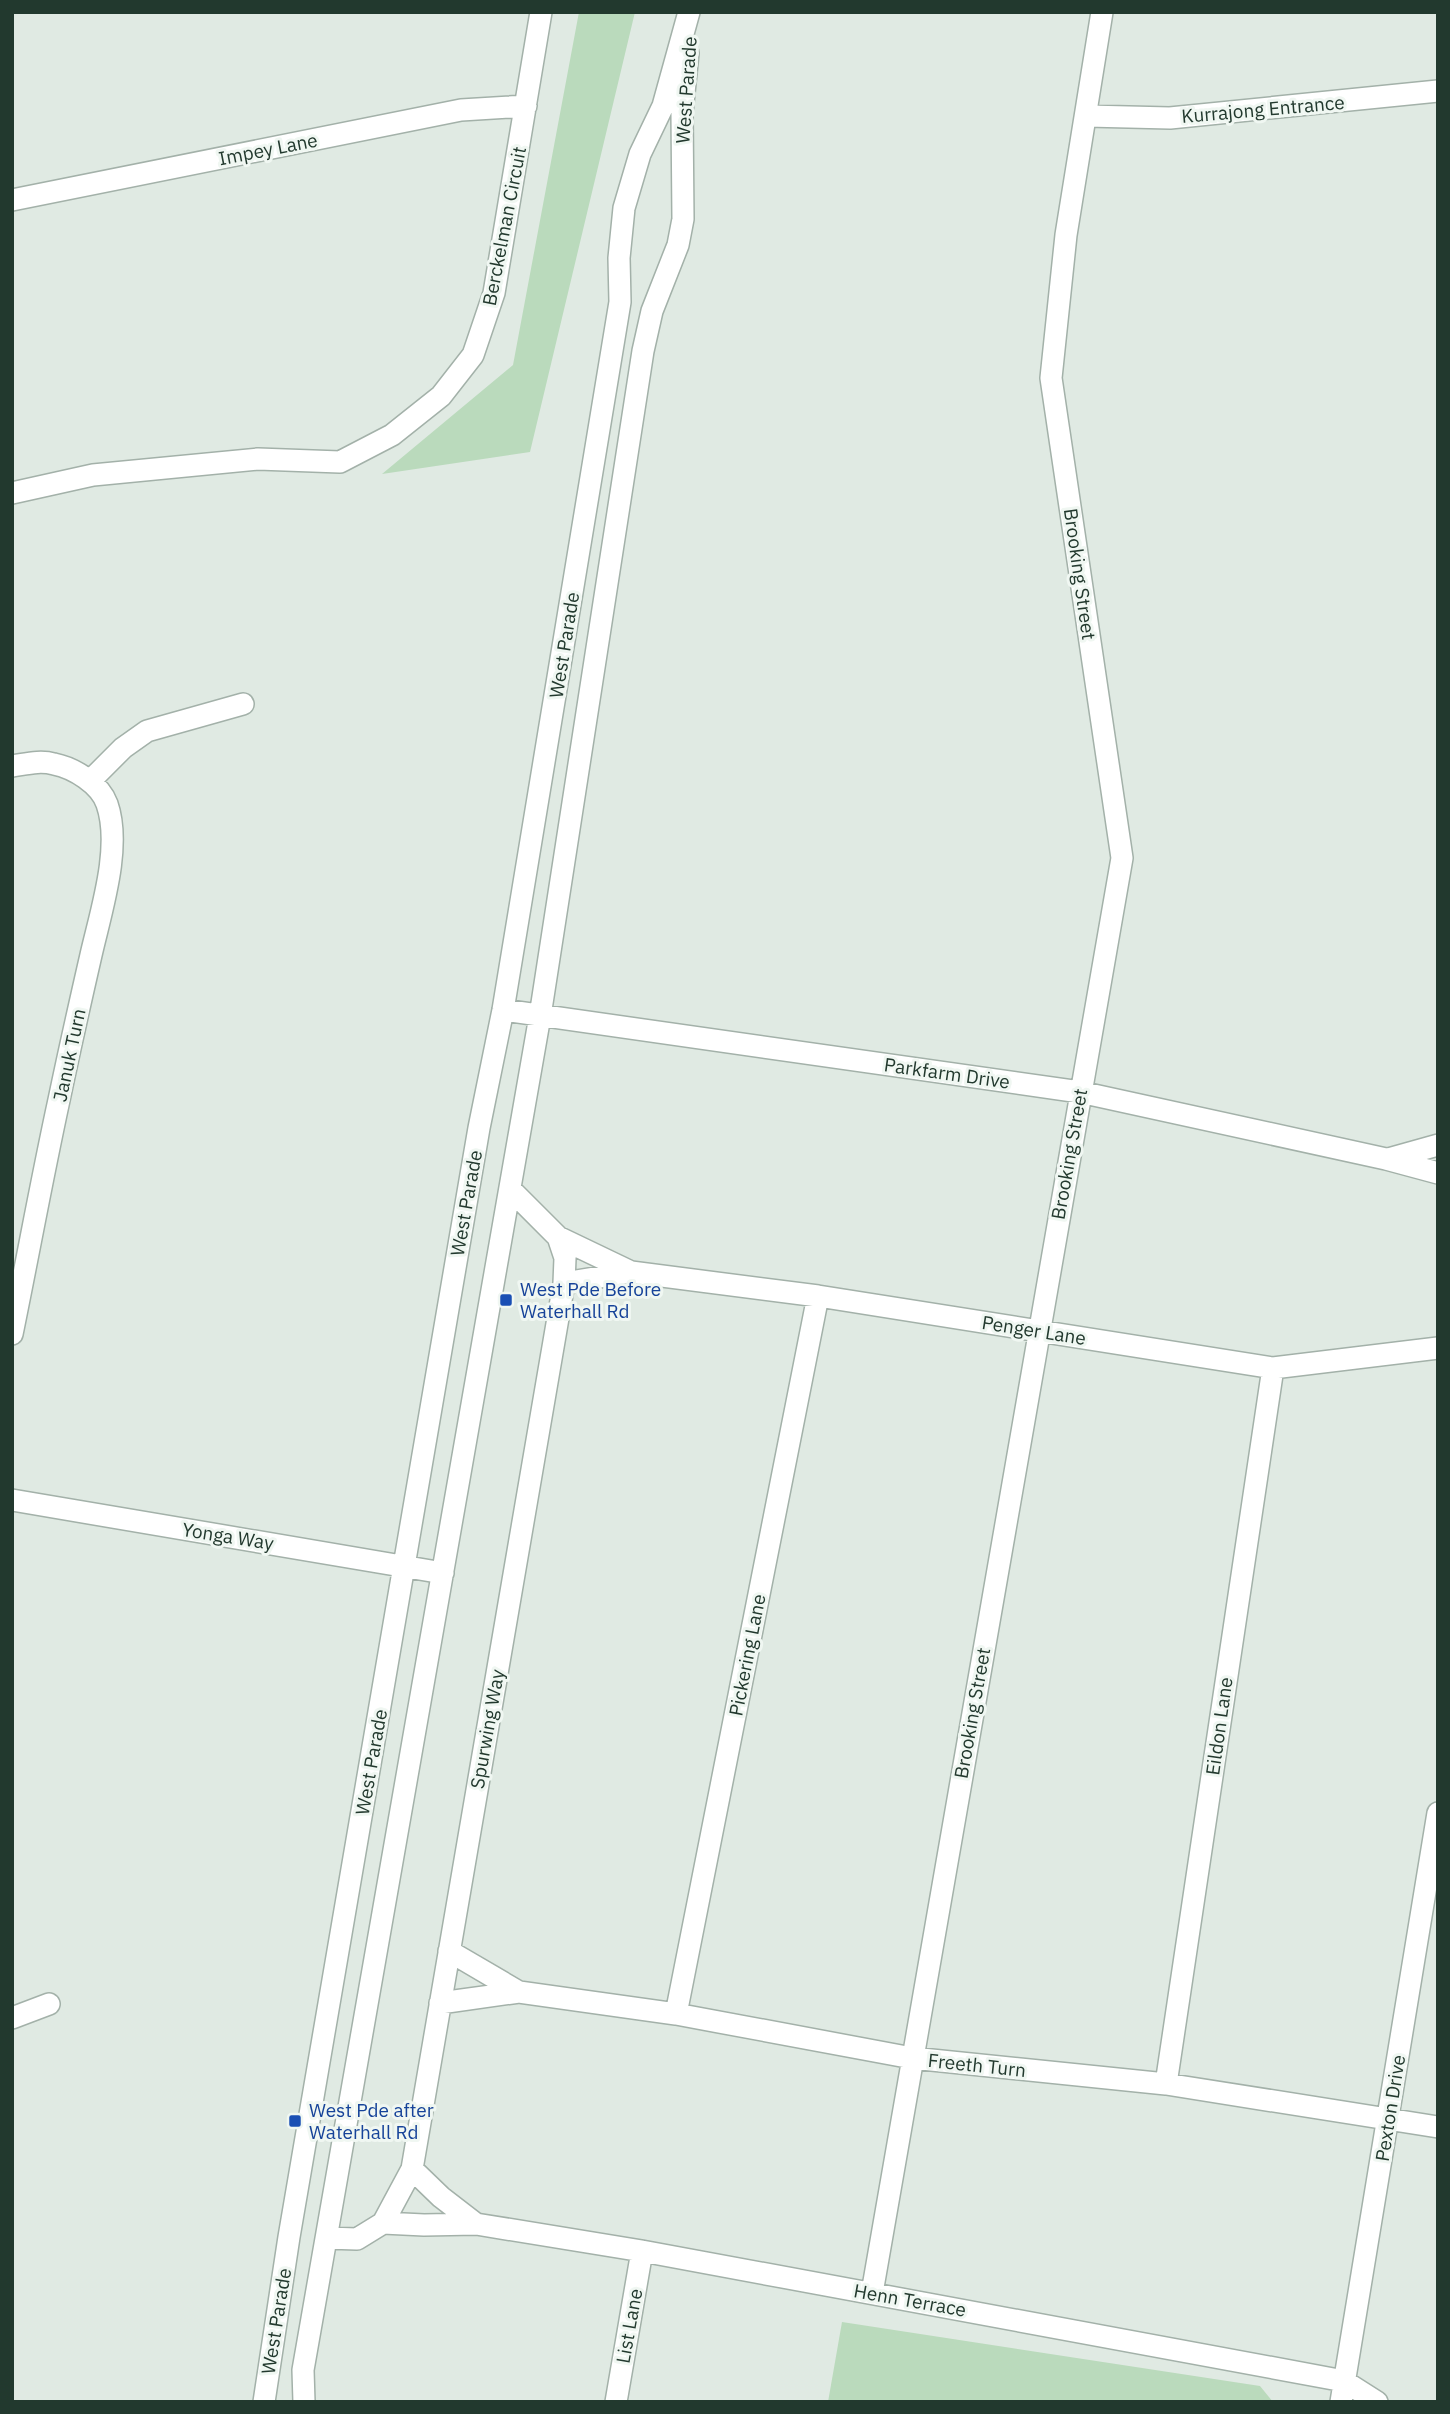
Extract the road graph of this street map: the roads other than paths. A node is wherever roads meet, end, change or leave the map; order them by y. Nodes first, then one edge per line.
1 (541, 12) edge
2 (690, 12) edge
3 (1102, 12) edge
4 (1438, 91) edge
5 (526, 106) junction
6 (1087, 116) junction
7 (12, 200) edge
8 (12, 493) edge
9 (243, 704) dead end
10 (12, 766) edge
11 (90, 781) junction
12 (503, 1010) junction
13 (540, 1016) junction
14 (1080, 1092) junction
15 (1438, 1145) edge
16 (1386, 1159) junction
17 (1438, 1173) edge
18 (510, 1189) junction
19 (558, 1237) junction
20 (631, 1272) junction
21 (564, 1283) junction
22 (818, 1296) junction
23 (1038, 1331) junction
24 (12, 1334) edge
25 (1438, 1348) edge
26 (1273, 1368) junction
27 (12, 1500) edge
28 (405, 1566) junction
29 (443, 1573) junction
30 (1438, 1813) edge
31 (449, 1951) junction
32 (519, 1992) junction
33 (440, 2003) junction
34 (49, 2004) dead end
35 (676, 2014) junction
36 (12, 2018) edge
37 (912, 2058) junction
38 (1166, 2084) junction
39 (1389, 2120) junction
40 (1438, 2127) edge
41 (412, 2169) junction
42 (383, 2223) junction
43 (475, 2224) junction
44 (327, 2238) junction
45 (642, 2251) junction
46 (872, 2293) junction
47 (1343, 2391) edge
48 (264, 2402) edge
49 (303, 2402) edge
50 (616, 2402) edge
51 (1377, 2402) edge

1 - 5 street, Berckelman Circuit
2 - 12 street, West Parade
2 - 13 street, West Parade
3 - 6 street, Brooking Street
4 - 6 street, Kurrajong Entrance
5 - 7 street, Impey Lane
5 - 8 street, Berckelman Circuit
6 - 14 street, Brooking Street
9 - 11 street
10 - 11 street
11 - 24 street, Januk Turn
12 - 13 street, Parkfarm Drive
12 - 28 street, West Parade
13 - 14 street, Parkfarm Drive
13 - 18 street, West Parade
14 - 16 street, Parkfarm Drive
14 - 23 street, Brooking Street
15 - 16 street, Parkfarm Drive
16 - 17 street, Parkfarm Drive
18 - 19 street
18 - 29 street, West Parade
19 - 20 street, Penger Lane
19 - 21 street, Spurwing Way
20 - 21 street, Penger Lane
20 - 22 street, Penger Lane
21 - 31 street, Spurwing Way
22 - 23 street, Penger Lane
22 - 35 street, Pickering Lane
23 - 26 street, Penger Lane
23 - 37 street, Brooking Street
25 - 26 street, Penger Lane
26 - 38 street, Eildon Lane
27 - 28 street, Yonga Way
28 - 29 street, Yonga Way
28 - 48 street, West Parade
29 - 44 street, West Parade
30 - 39 street, Pexton Drive
31 - 32 street, Freeth Turn
31 - 33 street, Spurwing Way
32 - 33 street, Freeth Turn
32 - 35 street, Freeth Turn
33 - 41 street, Spurwing Way
34 - 36 street
35 - 37 street, Freeth Turn
37 - 38 street, Freeth Turn
37 - 46 street, Brooking Street
38 - 39 street, Freeth Turn
39 - 40 street, Freeth Turn
39 - 47 street, Pexton Drive
41 - 42 street, Spurwing Way
41 - 43 street, Henn Terrace
42 - 43 street, Henn Terrace
42 - 44 street
43 - 45 street, Henn Terrace
44 - 49 street, West Parade
45 - 46 street, Henn Terrace
45 - 50 street, List Lane
46 - 47 street, Henn Terrace
47 - 51 street

